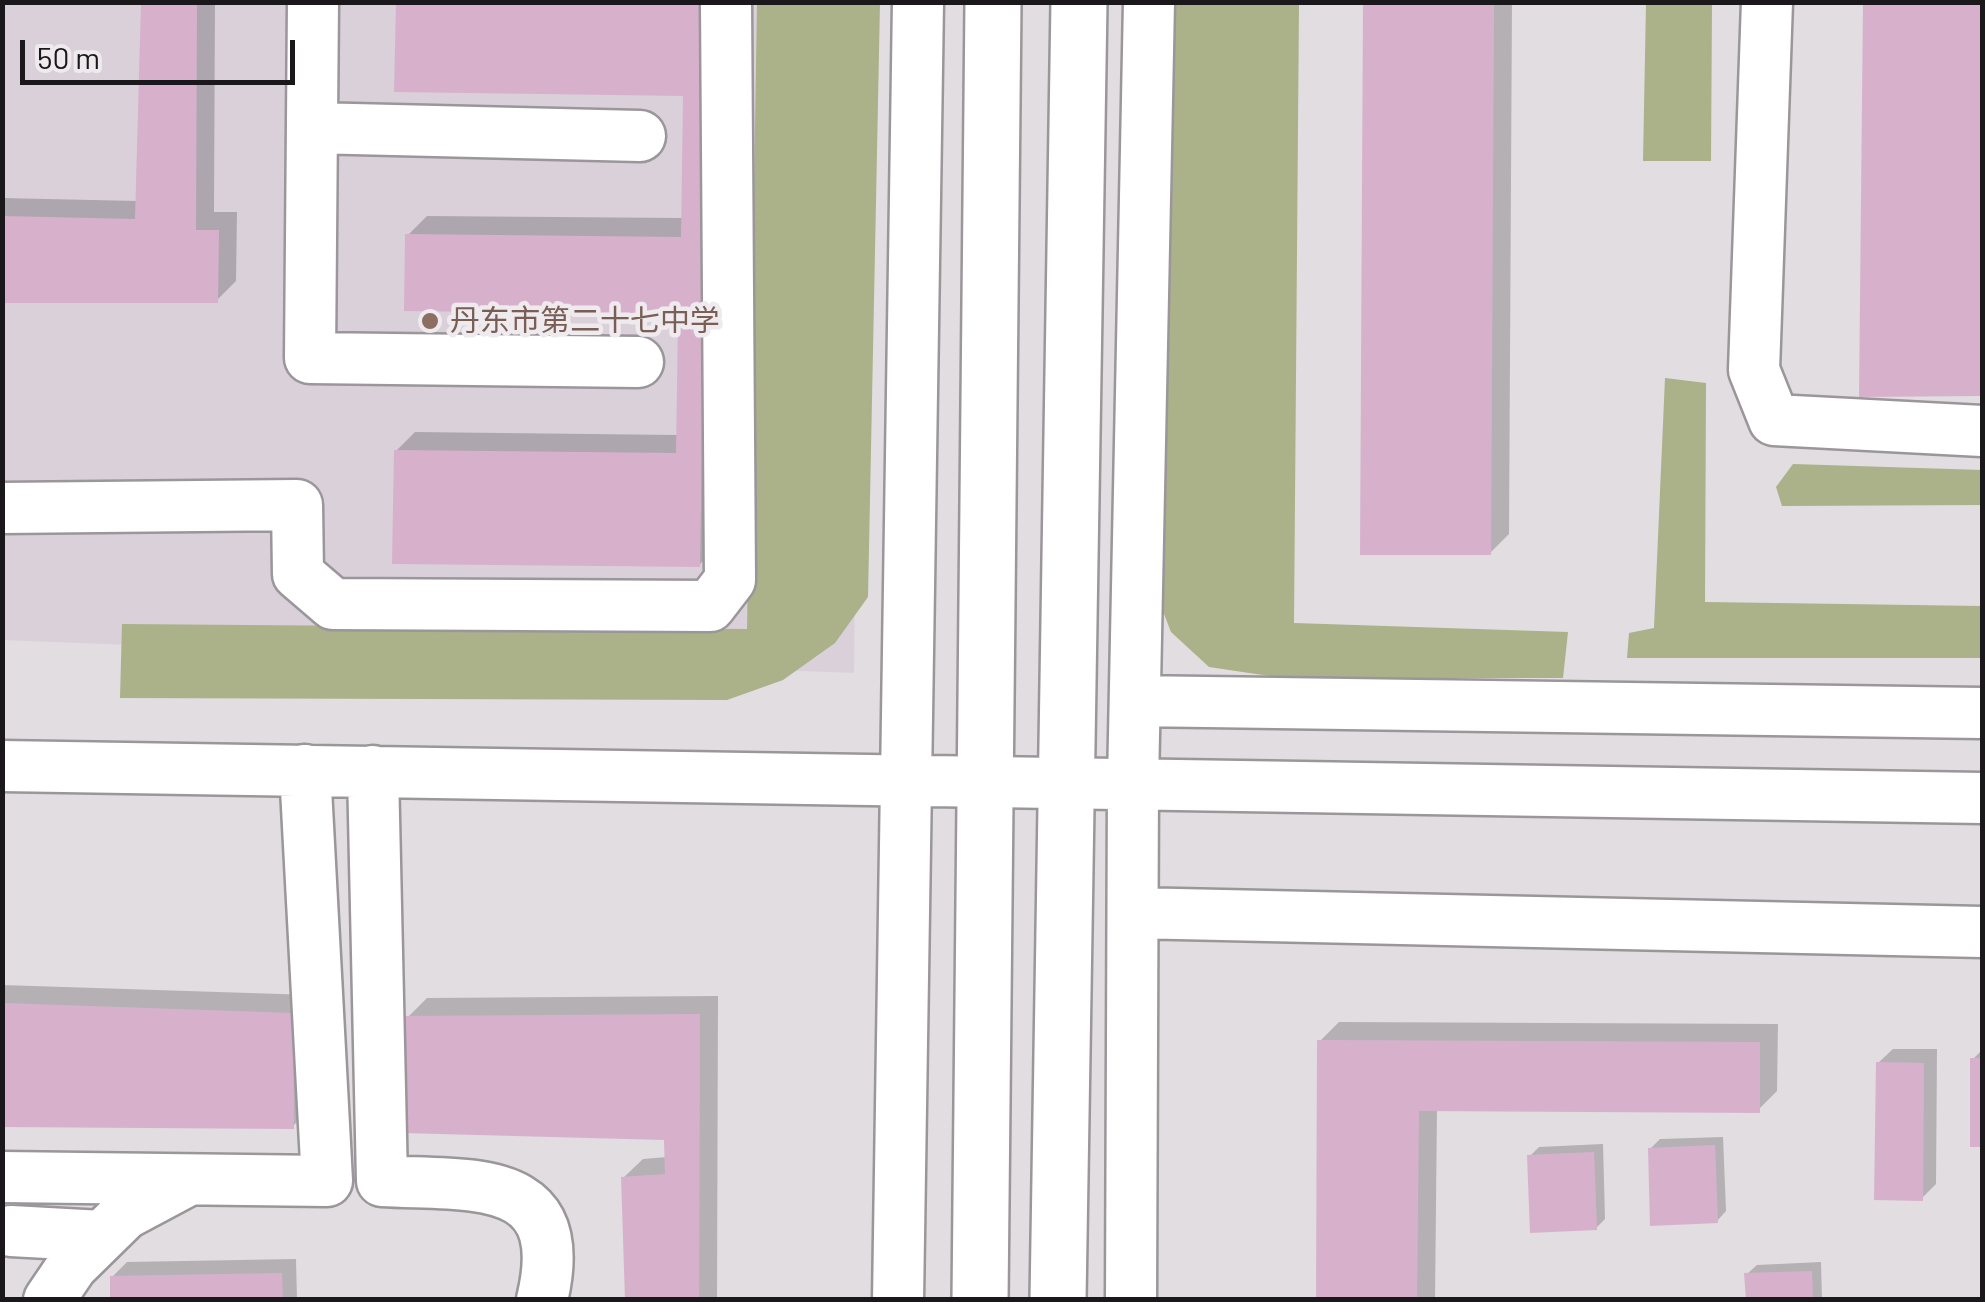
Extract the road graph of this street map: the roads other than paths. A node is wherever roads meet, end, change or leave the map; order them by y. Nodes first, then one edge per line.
1 (313, 2) edge
2 (726, 2) edge
3 (918, 2) edge
4 (993, 2) edge
5 (1078, 2) edge
6 (1149, 2) edge
7 (1767, 2) edge
8 (312, 128) junction
9 (640, 136) dead end
10 (638, 362) dead end
11 (1982, 431) edge
12 (2, 508) edge
13 (1134, 701) junction
14 (1982, 713) edge
15 (2, 766) edge
16 (305, 770) junction
17 (373, 772) junction
18 (908, 780) junction
19 (986, 782) junction
20 (1066, 783) junction
21 (1133, 784) junction
22 (1982, 798) edge
23 (1132, 913) junction
24 (1982, 932) edge
25 (2, 1177) edge
26 (190, 1180) junction
27 (382, 1180) junction
28 (327, 1181) junction
29 (11, 1231) dead end
30 (102, 1236) junction
31 (49, 1300) edge
32 (542, 1300) edge
33 (898, 1300) edge
34 (980, 1300) edge
35 (1058, 1300) edge
36 (1132, 1300) edge

1 - 8 street
2 - 12 street
3 - 18 street
4 - 19 main road
5 - 20 main road
6 - 13 street
7 - 11 street
8 - 9 street
8 - 10 street
13 - 14 street
13 - 21 street
15 - 16 street
16 - 17 street
16 - 28 street
17 - 18 street
17 - 27 street
18 - 19 street
18 - 33 street
19 - 20 street
19 - 34 main road
20 - 21 street
20 - 35 main road
21 - 22 street
21 - 23 street
23 - 24 street
23 - 36 street
25 - 26 street
26 - 28 street
26 - 30 street
27 - 28 street
27 - 32 street
29 - 30 street
30 - 31 street

